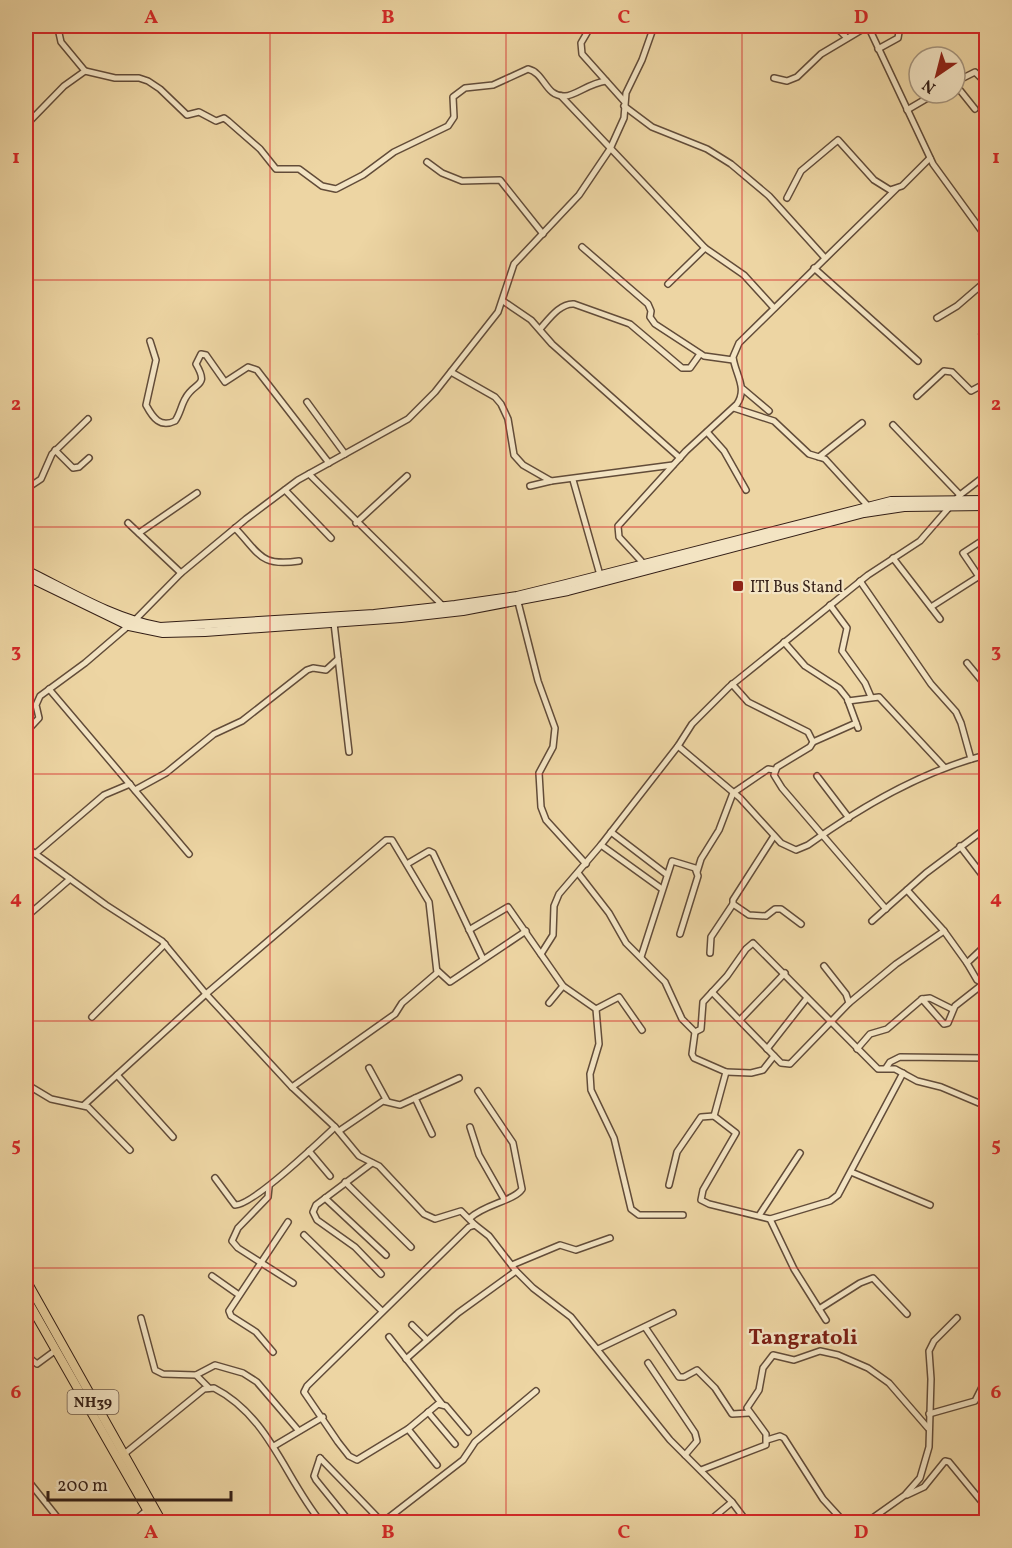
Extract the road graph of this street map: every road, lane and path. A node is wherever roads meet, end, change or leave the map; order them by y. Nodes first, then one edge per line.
1 (63, 26) edge
2 (591, 26) edge
3 (654, 26) edge
4 (835, 26) edge
5 (868, 26) edge
6 (900, 26) edge
7 (847, 38) junction
8 (878, 49) junction
9 (85, 71) junction
10 (967, 75) edge
11 (774, 78) dead end
12 (606, 81) junction
13 (987, 83) edge
14 (561, 96) junction
15 (967, 99) edge
16 (624, 103) junction
17 (916, 105) edge
18 (975, 109) dead end
19 (907, 110) junction
20 (26, 125) edge
21 (610, 149) junction
22 (930, 158) junction
23 (426, 162) dead end
24 (896, 189) junction
25 (787, 198) dead end
26 (543, 234) junction
27 (987, 237) edge
28 (582, 248) dead end
29 (705, 248) junction
30 (825, 258) junction
31 (814, 268) junction
32 (987, 281) edge
33 (668, 284) dead end
34 (503, 301) junction
35 (774, 308) junction
36 (937, 318) dead end
37 (540, 329) junction
38 (150, 341) dead end
39 (700, 354) junction
40 (733, 360) junction
41 (918, 361) dead end
42 (452, 372) junction
43 (987, 383) edge
44 (743, 389) junction
45 (917, 396) dead end
46 (307, 402) dead end
47 (734, 408) junction
48 (770, 411) dead end
49 (88, 419) dead end
50 (862, 423) dead end
51 (894, 425) dead end
52 (707, 432) junction
53 (55, 450) junction
54 (345, 454) junction
55 (819, 457) junction
56 (89, 458) dead end
57 (680, 458) junction
58 (329, 462) junction
59 (673, 465) junction
60 (309, 474) junction
61 (987, 475) edge
62 (407, 476) dead end
63 (573, 480) junction
64 (551, 481) junction
65 (530, 486) dead end
66 (26, 489) edge
67 (285, 490) junction
68 (746, 490) dead end
69 (197, 493) dead end
70 (955, 500) junction
71 (987, 500) edge
72 (868, 506) junction
73 (987, 506) edge
74 (128, 523) dead end
75 (356, 523) junction
76 (235, 528) junction
77 (780, 532) junction
78 (139, 533) junction
79 (761, 537) junction
80 (331, 538) dead end
81 (987, 538) edge
82 (893, 558) junction
83 (299, 561) dead end
84 (644, 564) junction
85 (26, 570) edge
86 (181, 573) junction
87 (600, 575) junction
88 (978, 577) junction
89 (27, 579) edge
90 (860, 581) junction
91 (987, 587) edge
92 (518, 602) junction
93 (830, 605) junction
94 (442, 606) junction
95 (931, 607) junction
96 (940, 619) dead end
97 (334, 623) junction
98 (132, 624) junction
99 (784, 642) junction
100 (338, 659) junction
101 (967, 663) dead end
102 (732, 684) junction
103 (987, 686) edge
104 (49, 689) junction
105 (871, 697) junction
106 (848, 701) junction
107 (26, 732) edge
108 (813, 742) junction
109 (678, 746) junction
110 (349, 752) dead end
111 (984, 755) edge
112 (971, 759) junction
113 (987, 762) edge
114 (944, 767) junction
115 (774, 770) junction
116 (817, 776) dead end
117 (130, 784) junction
118 (135, 790) junction
119 (733, 793) junction
120 (849, 818) junction
121 (987, 828) edge
122 (611, 832) junction
123 (824, 834) junction
124 (774, 836) junction
125 (601, 845) junction
126 (960, 846) junction
127 (26, 847) edge
128 (35, 854) junction
129 (189, 854) dead end
130 (406, 864) junction
131 (586, 864) junction
132 (697, 872) junction
133 (578, 873) junction
134 (666, 874) junction
135 (70, 879) junction
136 (987, 880) edge
137 (662, 889) junction
138 (907, 890) junction
139 (987, 901) edge
140 (733, 904) junction
141 (886, 909) junction
142 (987, 915) edge
143 (26, 917) edge
144 (872, 921) dead end
145 (801, 924) dead end
146 (469, 930) junction
147 (526, 931) junction
148 (944, 931) junction
149 (680, 934) dead end
150 (165, 944) junction
151 (987, 945) edge
152 (710, 953) dead end
153 (541, 954) junction
154 (640, 957) junction
155 (483, 959) junction
156 (967, 963) junction
157 (824, 966) dead end
158 (438, 971) junction
159 (785, 972) junction
160 (985, 984) edge
161 (562, 986) junction
162 (712, 992) junction
163 (206, 994) junction
164 (807, 998) junction
165 (922, 999) junction
166 (549, 1003) dead end
167 (849, 1003) junction
168 (596, 1009) junction
169 (952, 1009) junction
170 (92, 1017) dead end
171 (740, 1020) junction
172 (830, 1021) junction
173 (642, 1030) dead end
174 (695, 1032) junction
175 (767, 1049) junction
176 (857, 1049) junction
177 (774, 1056) junction
178 (987, 1058) edge
179 (369, 1068) dead end
180 (886, 1068) junction
181 (726, 1072) junction
182 (903, 1073) junction
183 (117, 1074) junction
184 (459, 1078) dead end
185 (26, 1084) edge
186 (292, 1087) junction
187 (478, 1091) dead end
188 (415, 1098) junction
189 (387, 1101) junction
190 (84, 1105) junction
191 (987, 1106) edge
192 (714, 1116) junction
193 (470, 1126) dead end
194 (337, 1130) junction
195 (432, 1134) dead end
196 (173, 1137) dead end
197 (130, 1150) dead end
198 (309, 1152) junction
199 (800, 1153) dead end
200 (372, 1163) junction
201 (851, 1172) junction
202 (330, 1176) dead end
203 (215, 1178) dead end
204 (345, 1182) junction
205 (669, 1185) dead end
206 (269, 1186) junction
207 (325, 1198) junction
208 (504, 1199) junction
209 (930, 1204) dead end
210 (760, 1214) junction
211 (683, 1215) dead end
212 (470, 1218) junction
213 (770, 1219) junction
214 (288, 1222) dead end
215 (476, 1225) junction
216 (304, 1235) dead end
217 (610, 1238) dead end
218 (411, 1247) dead end
219 (386, 1255) dead end
220 (261, 1263) junction
221 (512, 1265) junction
222 (516, 1271) junction
223 (381, 1274) dead end
224 (212, 1276) dead end
225 (26, 1280) edge
226 (293, 1283) dead end
227 (239, 1295) junction
228 (26, 1298) edge
229 (819, 1309) junction
230 (382, 1311) junction
231 (673, 1313) dead end
232 (907, 1314) dead end
233 (141, 1318) dead end
234 (957, 1318) dead end
235 (826, 1320) dead end
236 (412, 1324) dead end
237 (645, 1327) junction
238 (388, 1337) dead end
239 (427, 1340) junction
240 (598, 1349) junction
241 (56, 1350) junction
242 (273, 1352) dead end
243 (26, 1354) edge
244 (406, 1359) junction
245 (648, 1363) dead end
246 (196, 1375) junction
247 (987, 1379) edge
248 (209, 1388) junction
249 (536, 1390) dead end
250 (442, 1404) junction
251 (428, 1412) junction
252 (749, 1413) junction
253 (929, 1414) junction
254 (322, 1417) junction
255 (928, 1428) junction
256 (408, 1429) junction
257 (298, 1430) junction
258 (468, 1432) dead end
259 (767, 1440) junction
260 (455, 1444) dead end
261 (274, 1446) junction
262 (123, 1455) junction
263 (686, 1455) junction
264 (436, 1465) dead end
265 (701, 1470) junction
266 (26, 1478) edge
267 (905, 1495) junction
268 (732, 1502) junction
269 (987, 1507) edge
270 (147, 1510) junction
271 (61, 1522) edge
272 (133, 1522) edge
273 (154, 1522) edge
274 (162, 1522) edge
275 (321, 1522) edge
276 (350, 1522) edge
277 (382, 1522) edge
278 (708, 1522) edge
279 (747, 1522) edge
280 (844, 1522) edge
281 (867, 1522) edge

1 - 9 street
2 - 12 street
3 - 16 street
4 - 7 street
5 - 7 street
5 - 8 street
6 - 8 street
7 - 11 street
8 - 19 street
9 - 14 street
9 - 20 street
10 - 13 street
12 - 14 street
12 - 16 street
14 - 21 street
15 - 18 street
16 - 21 street
16 - 30 street
17 - 19 street
19 - 22 street
21 - 26 street
21 - 29 street
22 - 24 street
22 - 27 street
23 - 26 street
24 - 25 street
24 - 30 street
26 - 34 street
28 - 39 street
29 - 33 street
29 - 35 street
30 - 31 street
31 - 35 street
31 - 41 street
32 - 36 street
34 - 37 street
34 - 42 street
35 - 40 street
37 - 39 street
37 - 57 street
38 - 58 street
39 - 40 street
40 - 44 street
42 - 54 street
42 - 64 street
43 - 45 street
44 - 47 street
44 - 48 street
46 - 54 street
47 - 52 street
47 - 55 street
49 - 53 street
50 - 55 street
51 - 70 street
52 - 57 street
52 - 68 street
53 - 56 street
53 - 66 street
54 - 58 street
55 - 72 street
57 - 59 street
58 - 60 street
59 - 63 street
59 - 84 street
60 - 67 street
60 - 75 street
61 - 70 street
62 - 75 street
63 - 64 street
63 - 87 street
64 - 65 street
67 - 76 street
67 - 80 street
69 - 78 street
70 - 71 street
70 - 72 street
70 - 73 street
70 - 77 street
70 - 82 street
72 - 77 street
74 - 78 street
75 - 94 street
76 - 83 street
76 - 86 street
77 - 79 street
78 - 86 street
79 - 84 street
79 - 92 street
81 - 88 street
82 - 90 street
82 - 95 street
84 - 87 street
85 - 98 street
86 - 98 street
87 - 94 street
88 - 91 street
88 - 95 street
89 - 98 street
90 - 93 street
90 - 112 street
92 - 97 street
92 - 131 street
93 - 99 street
93 - 105 street
94 - 98 street
95 - 96 street
97 - 98 street
97 - 100 street
98 - 104 street
99 - 102 street
99 - 106 street
100 - 110 street
100 - 118 street
101 - 103 street
102 - 108 street
102 - 109 street
104 - 107 street
104 - 117 street
105 - 106 street
105 - 114 street
106 - 108 street
108 - 115 street
109 - 119 street
109 - 122 street
111 - 112 street
111 - 113 street
112 - 114 street
114 - 120 street
115 - 119 street
115 - 123 street
116 - 120 street
117 - 118 street
117 - 128 street
118 - 129 street
119 - 124 street
119 - 132 street
120 - 123 street
121 - 126 street
122 - 125 street
122 - 134 street
123 - 124 street
123 - 141 street
124 - 140 street
125 - 131 street
125 - 137 street
126 - 136 street
126 - 138 street
127 - 128 street
128 - 135 street
130 - 146 street
130 - 158 street
130 - 163 street
131 - 133 street
132 - 134 street
132 - 149 street
133 - 153 street
133 - 154 street
134 - 137 street
135 - 143 street
135 - 150 street
137 - 154 street
138 - 141 street
138 - 148 street
139 - 142 street
140 - 145 street
140 - 152 street
141 - 144 street
146 - 147 street
146 - 155 street
147 - 153 street
147 - 155 street
148 - 156 street
148 - 167 street
150 - 163 street
150 - 170 street
151 - 156 street
153 - 161 street
154 - 174 street
155 - 158 street
156 - 160 street
157 - 167 street
158 - 186 street
159 - 162 street
159 - 164 street
159 - 171 street
160 - 169 street
161 - 166 street
161 - 168 street
162 - 171 street
162 - 174 street
163 - 183 street
163 - 186 street
164 - 172 street
164 - 175 street
165 - 169 street
165 - 169 street
165 - 176 street
167 - 172 street
168 - 173 street
168 - 211 street
171 - 175 street
172 - 176 street
172 - 177 street
174 - 181 street
175 - 177 street
176 - 180 street
177 - 181 street
178 - 180 street
179 - 189 street
180 - 182 street
181 - 192 street
182 - 191 street
182 - 201 street
183 - 190 street
183 - 196 street
184 - 188 street
185 - 190 street
186 - 194 street
187 - 208 street
188 - 189 street
188 - 195 street
189 - 194 street
190 - 197 street
192 - 205 street
192 - 210 street
193 - 208 street
194 - 198 street
194 - 200 street
198 - 202 street
198 - 206 street
199 - 210 street
200 - 204 street
200 - 212 street
201 - 209 street
201 - 213 street
203 - 206 street
204 - 207 street
204 - 218 street
206 - 220 street
207 - 219 street
207 - 223 street
208 - 212 street
210 - 213 street
212 - 215 street
213 - 229 street
214 - 220 street
215 - 221 street
215 - 230 street
216 - 230 street
217 - 221 street
220 - 226 street
220 - 227 street
221 - 222 street
222 - 239 street
222 - 240 street
224 - 227 street
225 - 262 main road, NH39
227 - 242 street
228 - 241 main road
229 - 232 street
229 - 235 street
230 - 254 street
231 - 237 street
233 - 246 street
234 - 253 street
236 - 239 street
237 - 240 street
237 - 252 street
238 - 244 street
239 - 244 street
240 - 263 street
241 - 243 street
241 - 270 main road
244 - 250 street
245 - 263 street
246 - 248 street
246 - 257 street
247 - 253 street
248 - 261 street
248 - 262 street
249 - 277 street
250 - 251 street
250 - 258 street
251 - 256 street
251 - 260 street
252 - 255 street
252 - 259 street
253 - 255 street
254 - 256 street
254 - 257 street
255 - 267 street
256 - 264 street
257 - 261 street
259 - 265 street
259 - 280 street
261 - 275 street
262 - 274 main road, NH39
263 - 265 street
265 - 268 street
266 - 271 street
267 - 269 street
267 - 281 street
268 - 278 street
268 - 279 street
270 - 272 street
270 - 273 main road
276 - 277 street

